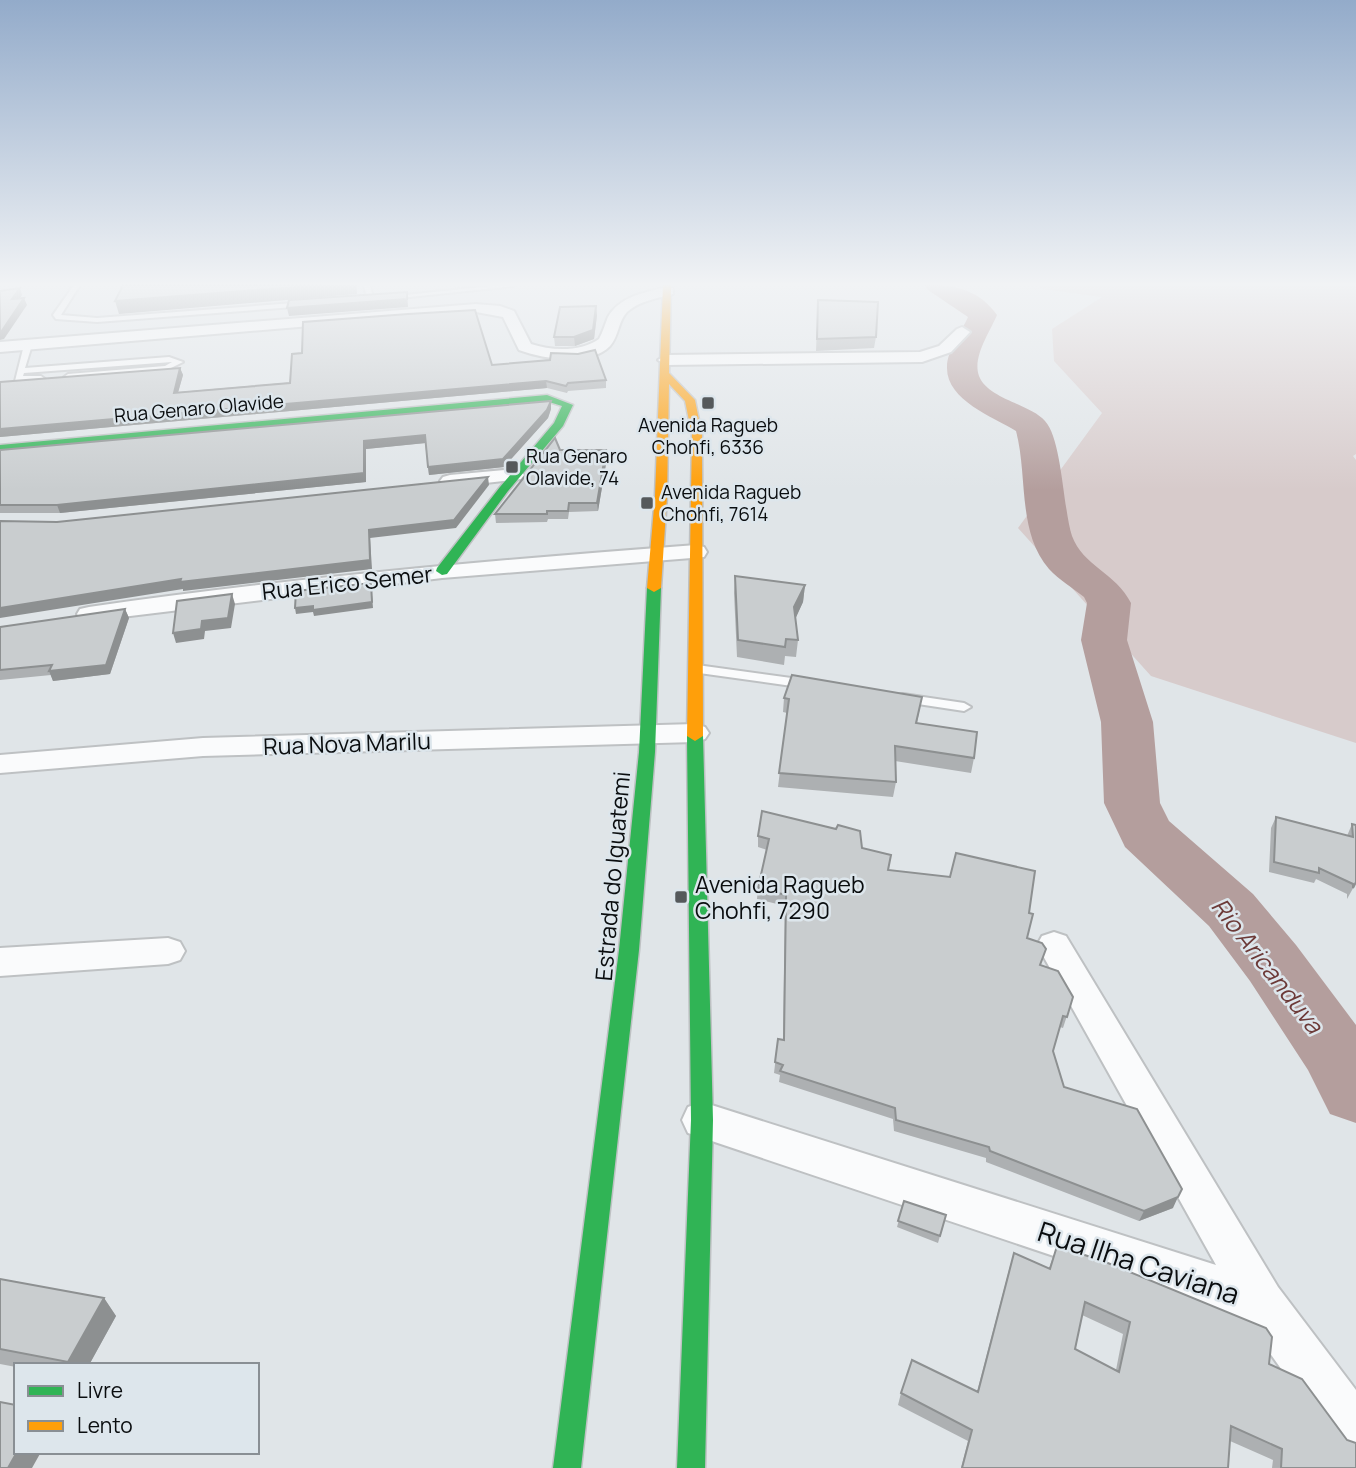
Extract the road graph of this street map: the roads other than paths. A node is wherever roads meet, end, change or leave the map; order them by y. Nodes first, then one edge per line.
1 (26, 354) edge
2 (666, 354) edge
3 (932, 354) edge
4 (665, 367) junction
5 (21, 371) junction
6 (0, 448) edge
7 (514, 474) junction
8 (431, 483) edge
9 (696, 552) junction
10 (655, 556) junction
11 (442, 571) junction
12 (67, 617) edge
13 (697, 669) junction
14 (817, 686) edge
15 (884, 695) edge
16 (964, 707) dead end
17 (695, 733) junction
18 (648, 734) junction
19 (0, 764) edge
20 (1054, 946) dead end
21 (167, 951) dead end
22 (0, 962) edge
23 (702, 1120) junction
24 (1262, 1303) junction
25 (1356, 1431) edge
26 (568, 1468) edge
27 (691, 1468) edge

1 - 5 lane
2 - 4 street, Estrada do Iguatemi
3 - 4 street
4 - 9 street
4 - 10 street, Estrada do Iguatemi
5 - 5 lane
6 - 7 street, Rua Genaro Olavide
7 - 8 street
7 - 11 street, Rua Genaro Olavide
9 - 10 street, Rua Erico Semer
9 - 13 street
10 - 11 street, Rua Erico Semer
10 - 18 street, Estrada do Iguatemi
11 - 12 street, Rua Erico Semer
13 - 14 lane
13 - 17 street
15 - 16 lane
17 - 18 street, Rua Nova Marilu
17 - 23 street
18 - 19 street, Rua Nova Marilu
18 - 26 street, Estrada do Iguatemi
20 - 24 street, Rua Ilha Caviana
21 - 22 street
23 - 24 street, Rua Ilha Caviana
23 - 27 street
24 - 25 street

